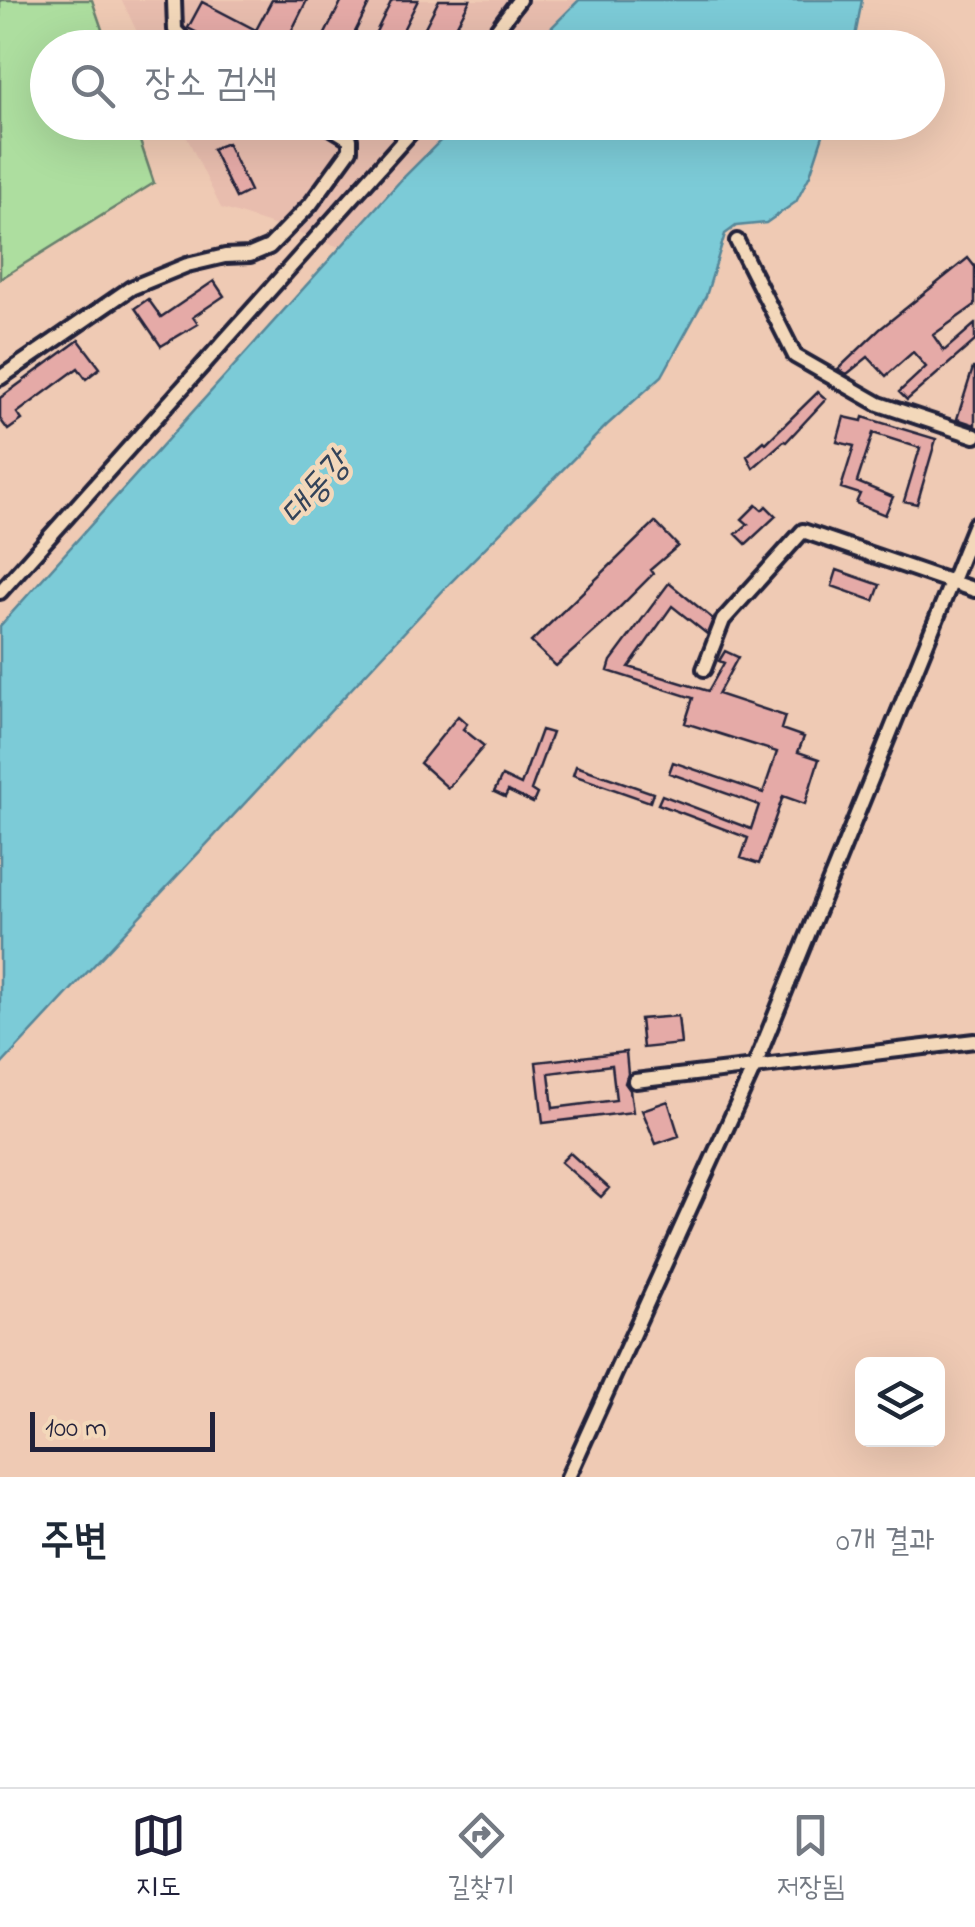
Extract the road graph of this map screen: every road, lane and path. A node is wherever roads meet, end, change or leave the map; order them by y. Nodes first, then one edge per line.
1 (174, 0) edge
2 (519, 0) edge
3 (175, 30) edge
4 (496, 30) edge
5 (350, 140) edge
6 (404, 140) edge
7 (737, 241) dead end
8 (0, 378) edge
9 (975, 436) edge
10 (975, 524) edge
11 (952, 582) junction
12 (975, 590) edge
13 (0, 592) edge
14 (704, 669) dead end
15 (975, 1041) edge
16 (755, 1065) junction
17 (635, 1081) dead end
18 (568, 1477) edge

1 - 3 street
2 - 4 street
5 - 8 street
6 - 13 street
7 - 9 street
10 - 11 street
11 - 12 street
11 - 14 street
11 - 16 street
15 - 16 street
16 - 17 street
16 - 18 street

